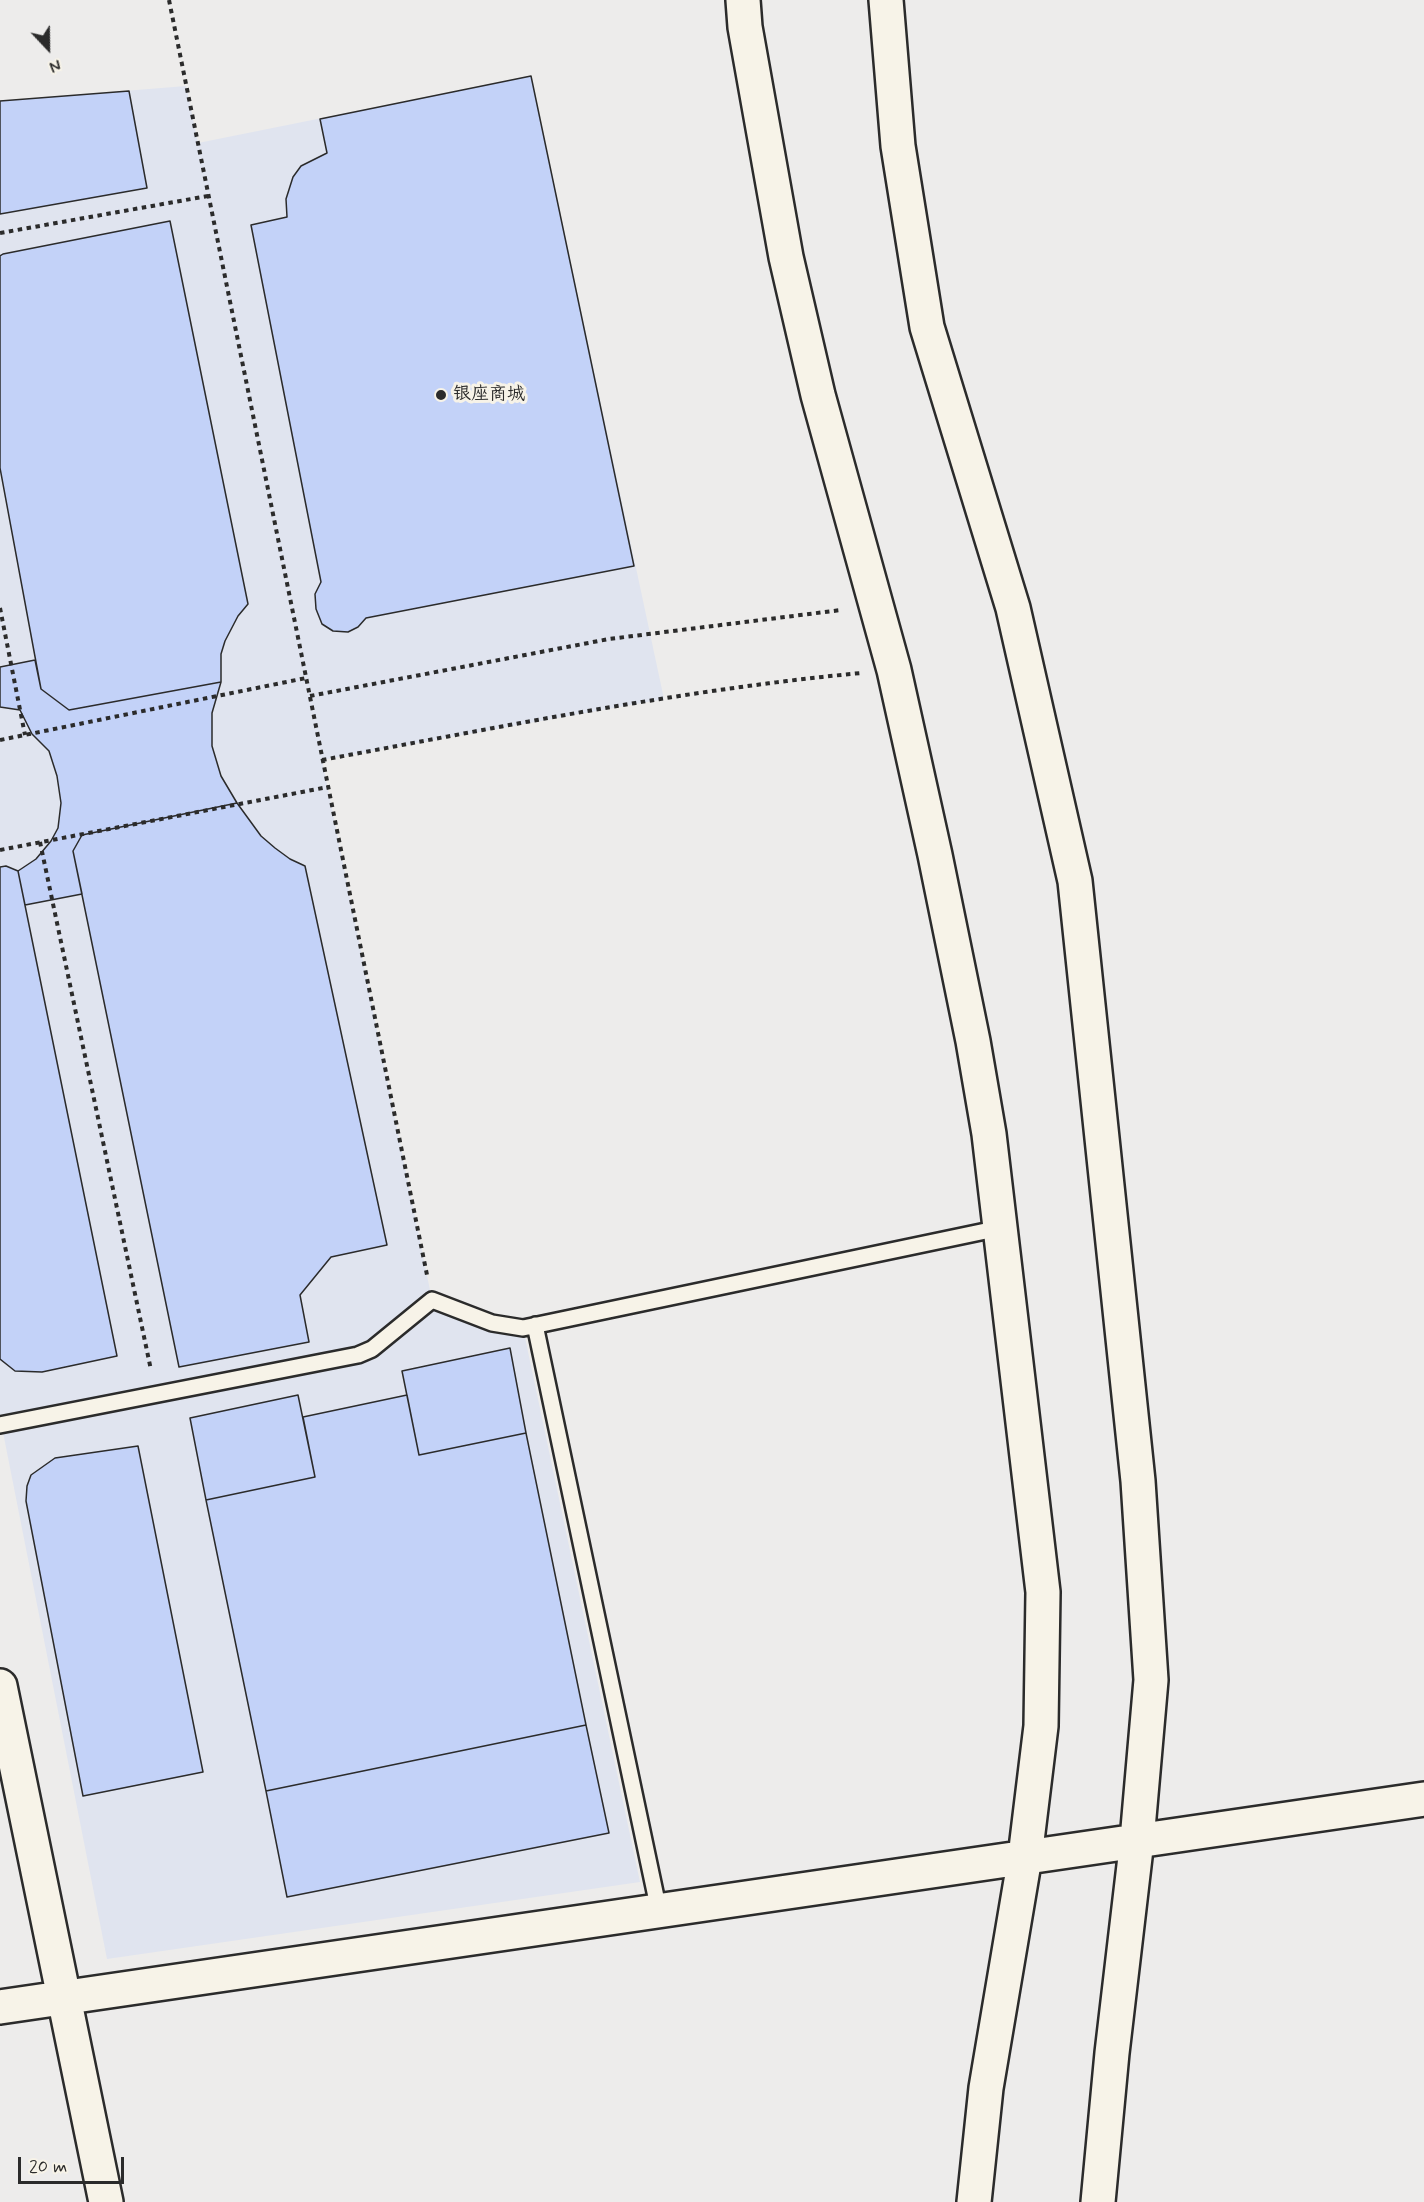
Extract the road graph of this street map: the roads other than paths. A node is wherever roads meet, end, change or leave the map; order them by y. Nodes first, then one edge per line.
1 (743, 0) edge
2 (886, 0) edge
3 (1000, 1228) junction
4 (535, 1325) junction
5 (0, 1425) edge
6 (0, 1686) edge
7 (1424, 1799) edge
8 (1137, 1840) junction
9 (1025, 1857) junction
10 (659, 1911) junction
11 (63, 1998) junction
12 (0, 2007) edge
13 (106, 2202) edge
14 (974, 2202) edge
15 (1098, 2202) edge

1 - 3 street
2 - 8 street
3 - 4 lane
3 - 9 street
4 - 5 lane
4 - 10 lane
6 - 11 street
7 - 8 street
8 - 9 street
8 - 15 street
9 - 10 street
9 - 14 street
10 - 11 street
11 - 12 street
11 - 13 street

